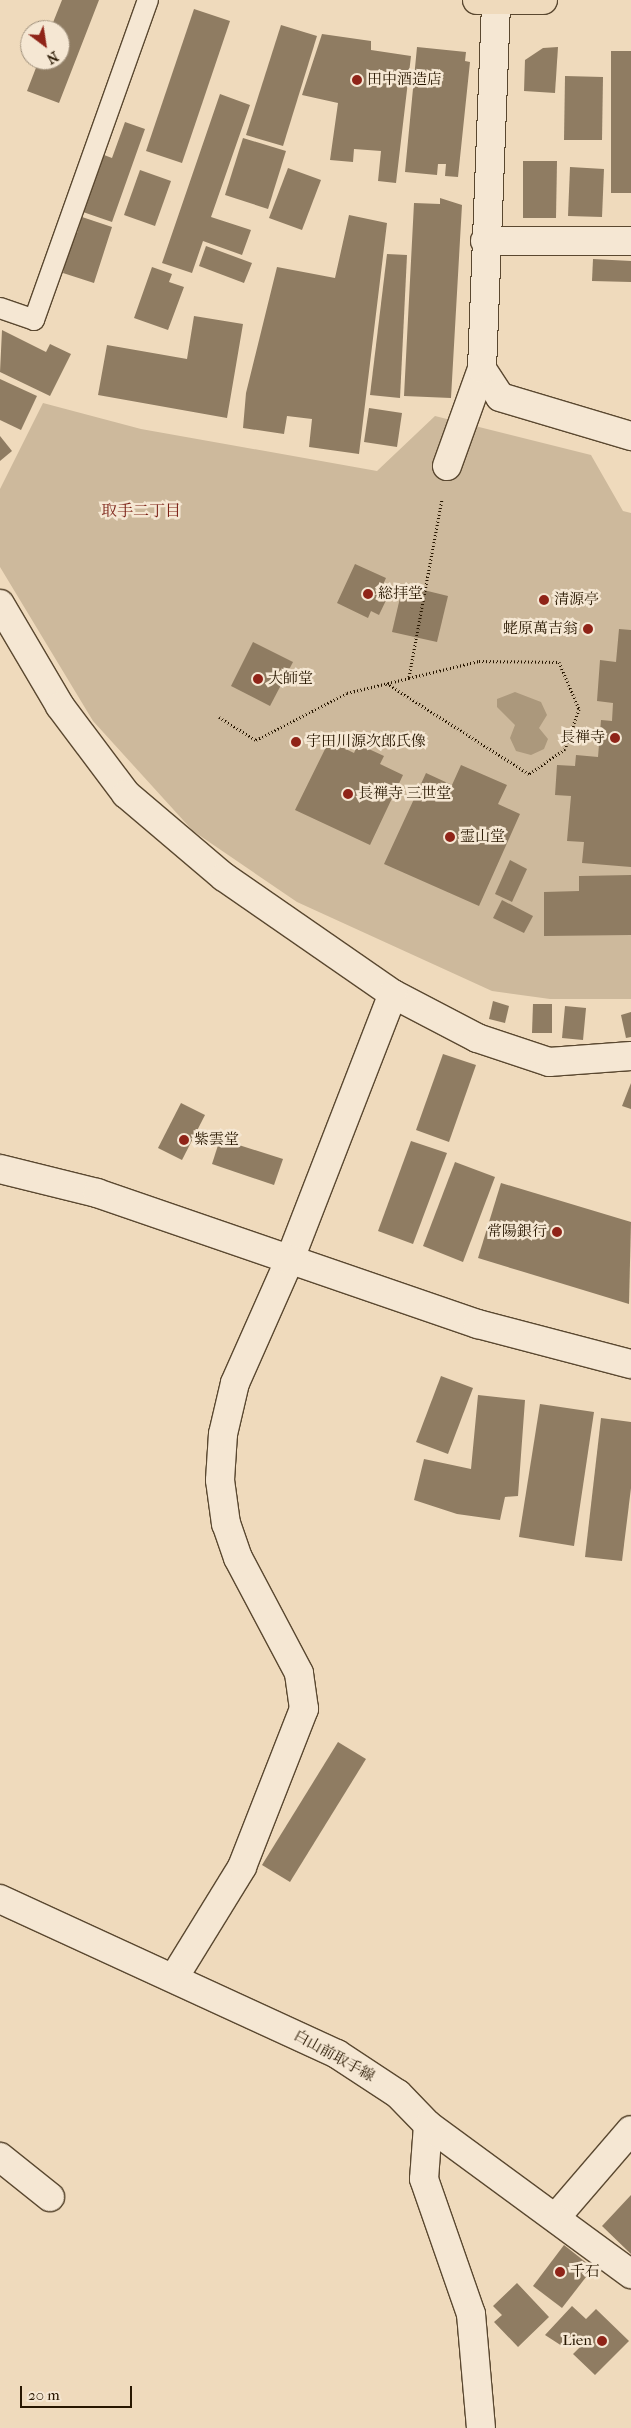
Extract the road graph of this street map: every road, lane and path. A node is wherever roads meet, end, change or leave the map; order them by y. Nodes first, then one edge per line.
1 (148, 0) edge
2 (543, 0) edge
3 (487, 1) edge
4 (484, 241) junction
5 (631, 241) edge
6 (0, 308) edge
7 (482, 369) junction
8 (631, 436) edge
9 (447, 466) joint
10 (0, 604) edge
11 (409, 678) junction
12 (386, 684) junction
13 (219, 717) dead end
14 (393, 994) junction
15 (631, 1056) edge
16 (0, 1169) edge
17 (290, 1259) junction
18 (631, 1364) edge
19 (0, 1899) edge
20 (175, 1976) junction
21 (428, 2125) junction
22 (631, 2130) edge
23 (0, 2157) edge
24 (50, 2197) dead end
25 (556, 2216) junction
26 (631, 2274) edge
27 (481, 2428) edge

1 - 6 lane
2 - 3 main road
3 - 4 street
4 - 5 street
4 - 7 street
7 - 8 street
7 - 9 street
9 - 11 path
10 - 14 street
11 - 12 path
11 - 12 path
12 - 13 path
14 - 15 street
14 - 17 street
16 - 17 street
17 - 18 street
17 - 20 street
19 - 20 street, 白山前取手線
20 - 21 street, 白山前取手線
21 - 25 street, 白山前取手線
21 - 27 street
22 - 25 street
23 - 24 street
25 - 26 street, 白山前取手線

